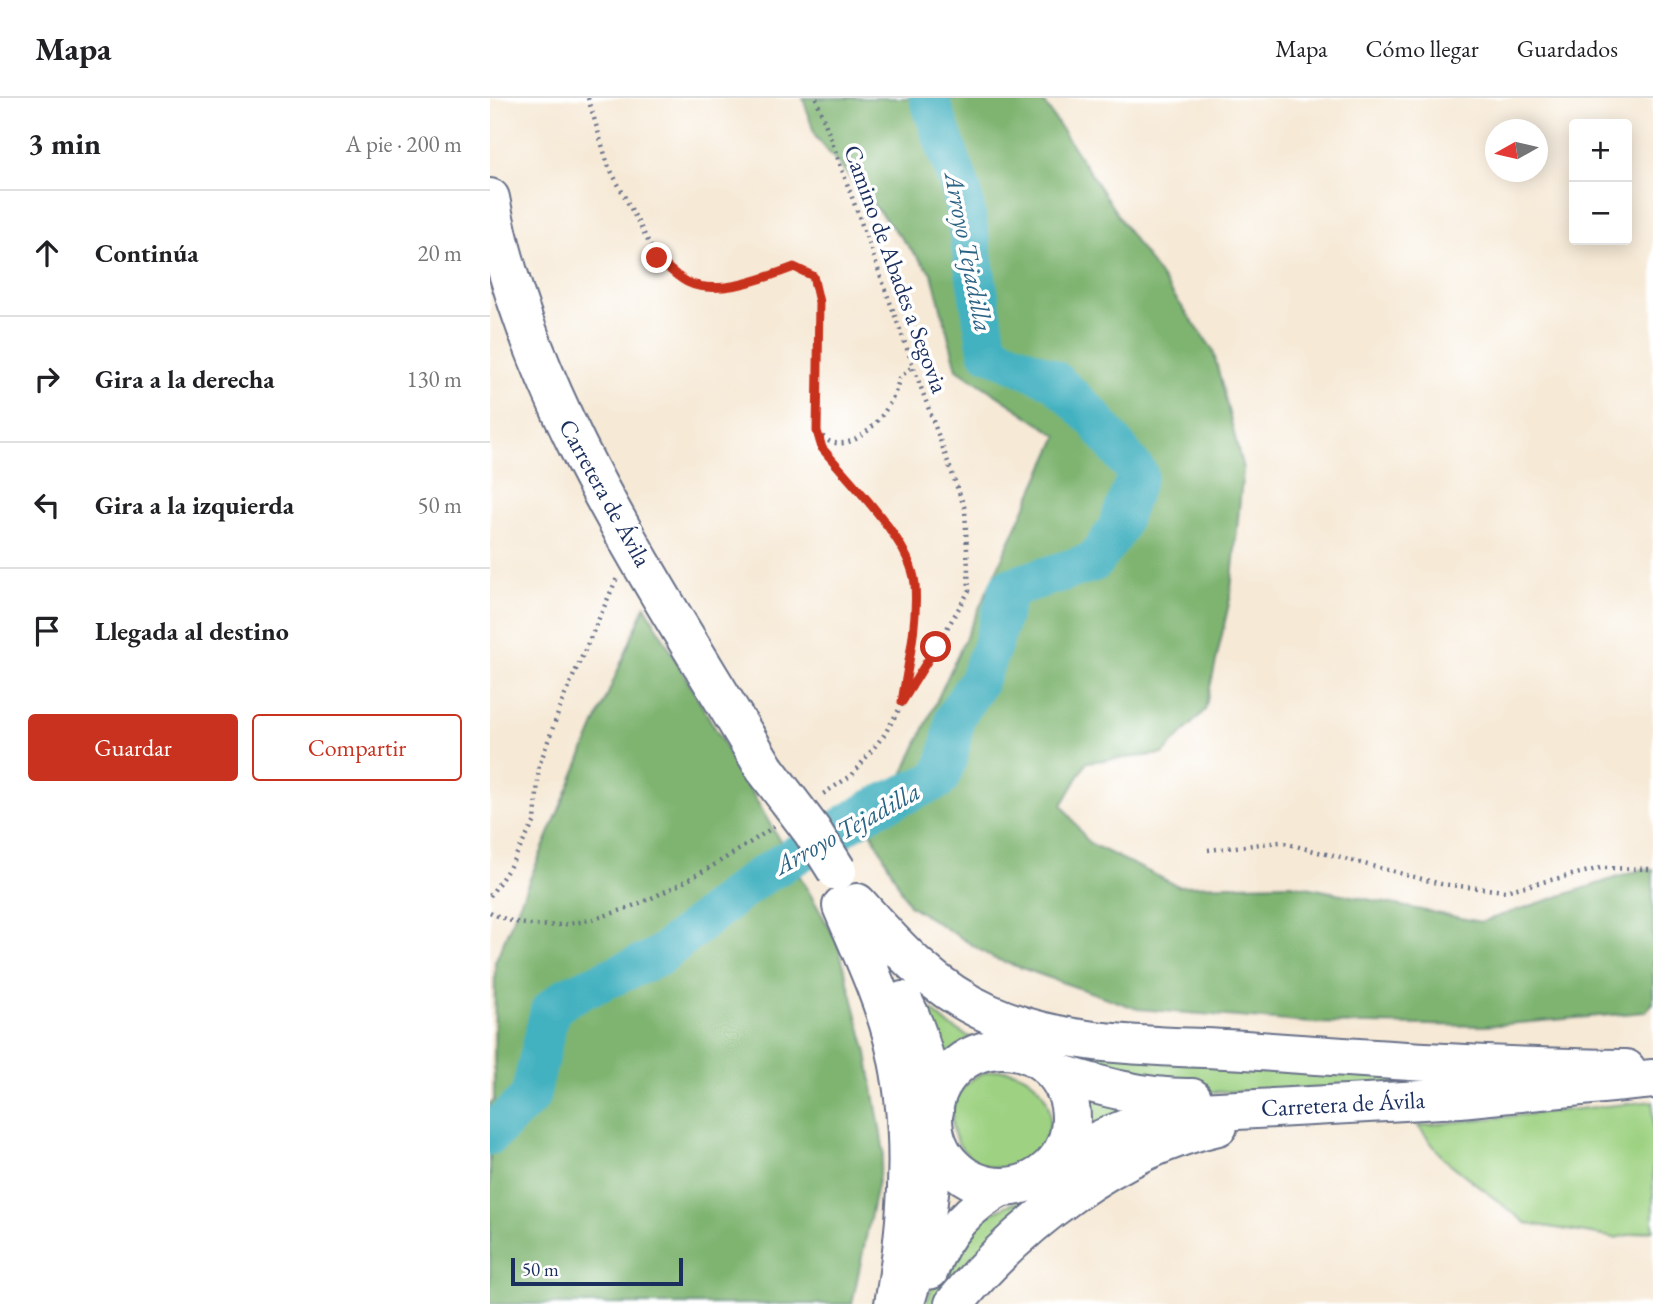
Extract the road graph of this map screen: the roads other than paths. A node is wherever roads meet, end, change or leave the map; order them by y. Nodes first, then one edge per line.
1 (490, 198) edge
2 (840, 889) junction
3 (1021, 1052) junction
4 (1644, 1071) edge
5 (1054, 1072) junction
6 (1314, 1107) junction
7 (935, 1122) junction
8 (1046, 1171) junction
9 (1006, 1187) junction
10 (894, 1304) edge
11 (907, 1304) edge
12 (920, 1304) edge
13 (954, 1304) edge

1 - 2 highway, Carretera de Ávila, bridge
2 - 3 highway
2 - 4 highway
2 - 7 highway
2 - 10 highway
3 - 5 highway
3 - 7 highway
4 - 5 highway, Carretera de Ávila
4 - 6 highway, Carretera de Ávila
5 - 8 highway
6 - 8 highway, Carretera de Ávila
6 - 13 highway
7 - 9 highway
7 - 11 main road
8 - 9 highway
9 - 12 main road

